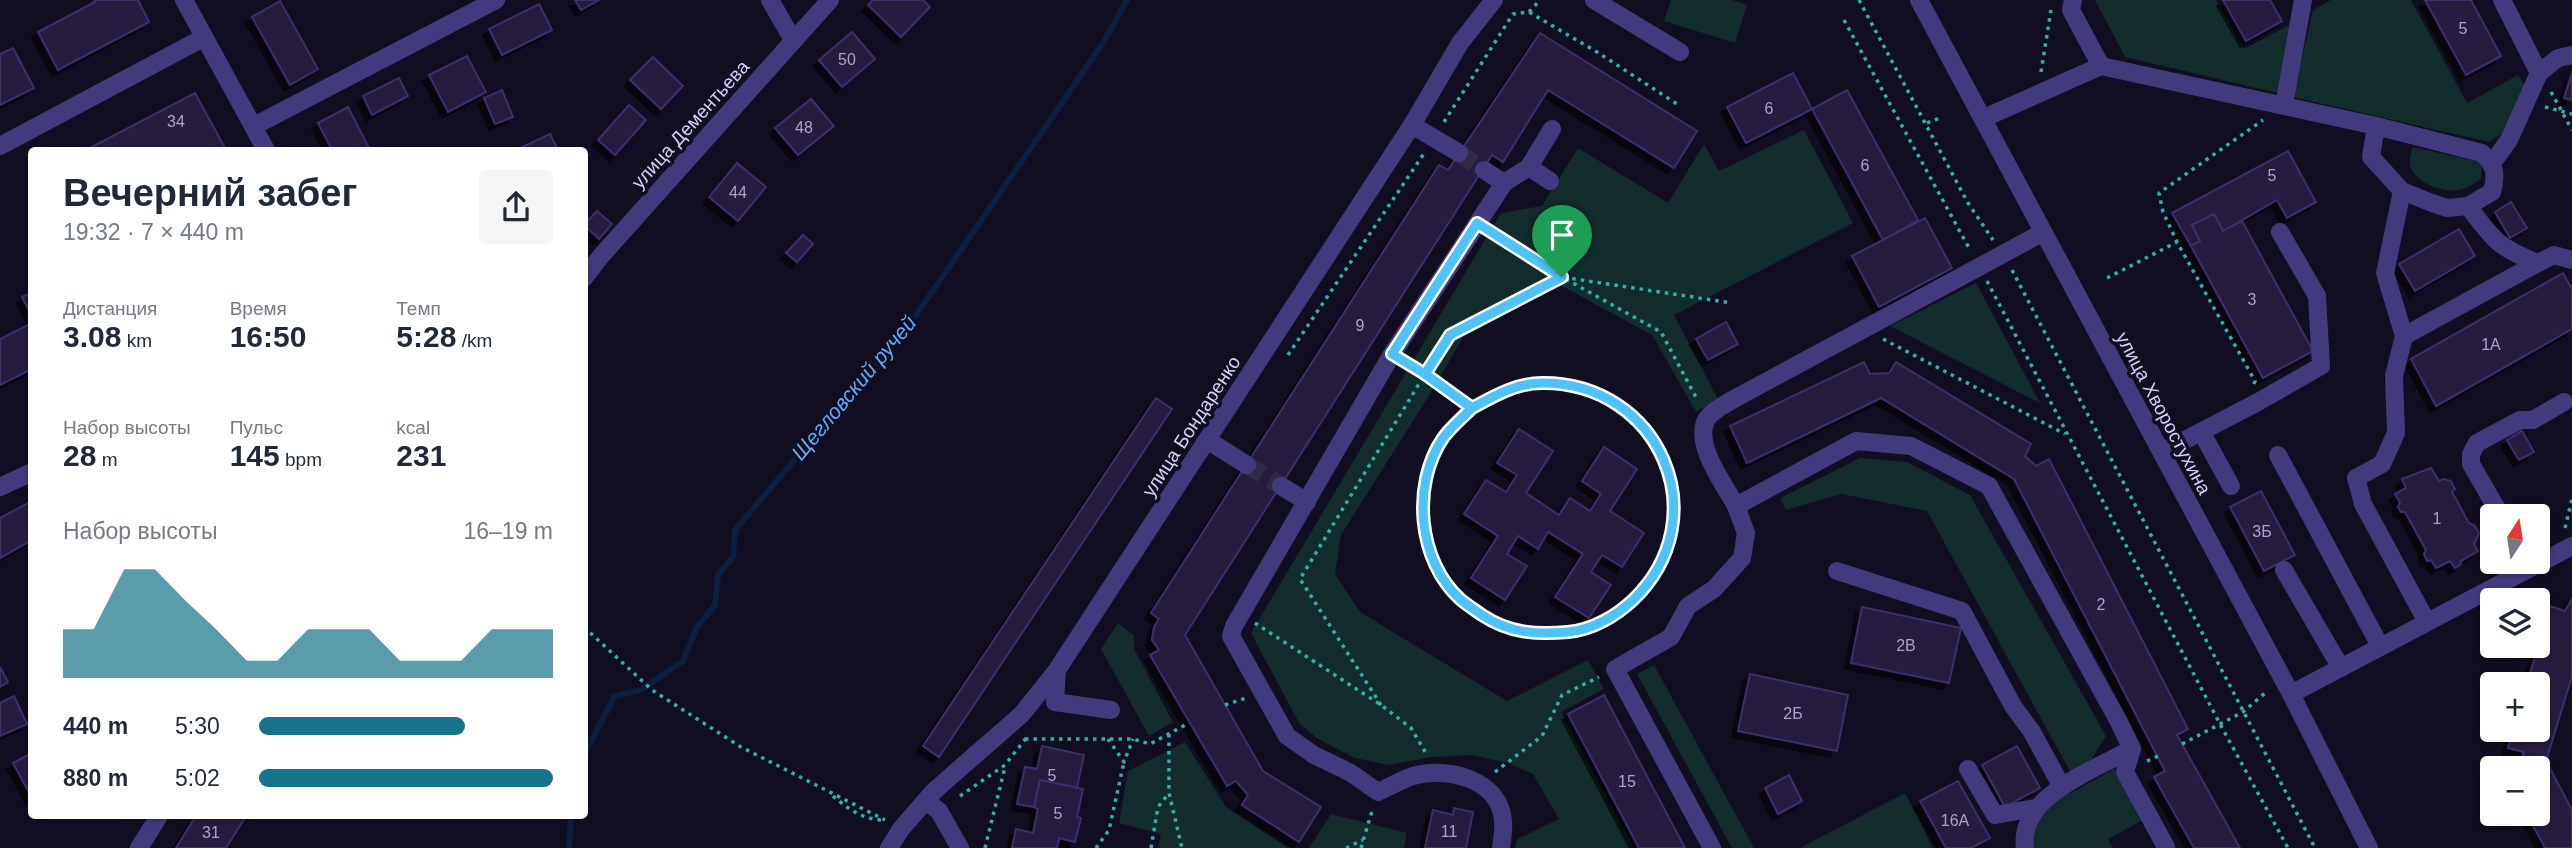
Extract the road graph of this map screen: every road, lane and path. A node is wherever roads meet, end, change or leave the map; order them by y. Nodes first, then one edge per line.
1 (184, 0) edge
2 (496, 0) edge
3 (770, 0) edge
4 (831, 0) edge
5 (1494, 0) edge
6 (1540, 0) edge
7 (1594, 0) edge
8 (1859, 0) edge
9 (1919, 0) edge
10 (2053, 0) edge
11 (2073, 0) edge
12 (2303, 0) edge
13 (2502, 0) edge
14 (1529, 12) junction
15 (1844, 20) dead end
16 (203, 38) junction
17 (793, 40) junction
18 (1679, 52) dead end
19 (2572, 55) edge
20 (2101, 66) junction
21 (2539, 73) junction
22 (2040, 78) dead end
23 (2526, 102) junction
24 (1677, 104) dead end
25 (2284, 105) junction
26 (2562, 111) junction
27 (2572, 114) edge
28 (1942, 117) dead end
29 (1984, 118) junction
30 (1927, 123) junction
31 (1412, 125) junction
32 (254, 126) junction
33 (2376, 126) junction
34 (1552, 129) dead end
35 (2572, 130) edge
36 (1434, 138) junction
37 (0, 146) edge
38 (264, 147) edge
39 (1459, 153) tunnel mouth
40 (2493, 162) junction
41 (1529, 167) junction
42 (1484, 170) tunnel mouth
43 (1550, 181) dead end
44 (1504, 183) junction
45 (2402, 191) junction
46 (2468, 206) junction
47 (1477, 223) junction
48 (2280, 232) dead end
49 (2042, 233) junction
50 (2177, 242) junction
51 (2003, 255) junction
52 (2572, 260) edge
53 (2538, 263) junction
54 (1980, 267) junction
55 (588, 273) edge
56 (1562, 277) junction
57 (2107, 278) dead end
58 (1732, 303) dead end
59 (1865, 330) junction
60 (2404, 336) junction
61 (1392, 354) junction
62 (1286, 358) dead end
63 (1425, 374) junction
64 (2564, 402) dead end
65 (1472, 408) junction
66 (2242, 411) junction
67 (1707, 418) junction
68 (2202, 433) junction
69 (2067, 435) junction
70 (1207, 440) junction
71 (2162, 452) junction
72 (2278, 455) dead end
73 (1247, 465) tunnel mouth
74 (28, 474) edge
75 (1281, 486) tunnel mouth
76 (2231, 486) dead end
77 (0, 487) edge
78 (2572, 499) edge
79 (1307, 502) junction
80 (2494, 504) edge
81 (1736, 506) junction
82 (2567, 542) edge
83 (2550, 552) edge
84 (2284, 570) dead end
85 (1837, 571) dead end
86 (2513, 574) edge
87 (1241, 614) junction
88 (2427, 622) junction
89 (588, 631) edge
90 (2380, 646) junction
91 (2341, 667) junction
92 (1615, 669) junction
93 (1057, 670) junction
94 (2265, 693) dead end
95 (2291, 694) junction
96 (1381, 705) junction
97 (1111, 710) dead end
98 (2243, 712) junction
99 (1189, 723) dead end
100 (2220, 724) junction
101 (1033, 730) dead end
102 (1169, 734) junction
103 (1108, 738) junction
104 (1025, 739) junction
105 (1133, 739) junction
106 (2182, 744) dead end
107 (2132, 750) junction
108 (1125, 762) junction
109 (1005, 765) junction
110 (1968, 769) dead end
111 (1439, 774) junction
112 (1479, 784) junction
113 (2062, 787) junction
114 (829, 792) junction
115 (1378, 792) junction
116 (1169, 793) junction
117 (932, 806) junction
118 (2035, 808) junction
119 (157, 819) edge
120 (1363, 840) junction
121 (2361, 845) edge
122 (2166, 847) edge
123 (139, 848) edge
124 (889, 848) edge
125 (960, 848) edge
126 (985, 848) edge
127 (1096, 848) edge
128 (1151, 848) edge
129 (1182, 848) edge
130 (1346, 848) edge
131 (1361, 848) edge
132 (1501, 848) edge
133 (1712, 848) edge
134 (2025, 848) edge
135 (2288, 848) edge
136 (2315, 848) edge

1 - 16 street
2 - 32 street
3 - 17 street
4 - 17 street, улица Дементьева
5 - 31 street, улица Бондаренко
6 - 14 path
7 - 18 street
8 - 30 path
9 - 29 street, улица Хворостухина
10 - 22 path
11 - 20 street
12 - 25 street
13 - 21 street
14 - 24 path
14 - 36 path
15 - 54 path
16 - 32 street
16 - 37 street
17 - 55 street, улица Дементьева
19 - 21 street
20 - 25 street
20 - 29 street
21 - 23 street
21 - 26 path
23 - 26 path
23 - 40 street
25 - 33 street
25 - 50 path
26 - 27 path
26 - 35 path
28 - 30 path
29 - 49 street, улица Хворостухина
30 - 51 path
31 - 36 street
31 - 70 street, улица Бондаренко
32 - 38 street
33 - 40 street
33 - 45 street
34 - 41 street
36 - 39 street
36 - 62 path
40 - 46 street
41 - 43 street
41 - 44 street
42 - 44 street
44 - 47 street
45 - 46 street
45 - 60 street
46 - 53 street
47 - 56 path
47 - 61 street
48 - 66 street
49 - 51 street
49 - 71 street, улица Хворостухина
50 - 57 path
50 - 66 path
51 - 54 street
51 - 98 path
52 - 53 street
53 - 60 street
54 - 59 street
54 - 69 path
56 - 58 path
56 - 63 path
56 - 67 path
59 - 67 street
59 - 69 path
60 - 88 street
61 - 63 path
61 - 79 street
63 - 65 path
63 - 96 path
64 - 80 street
65 - 65 path
66 - 68 street
67 - 81 street
68 - 71 street
68 - 76 street
69 - 100 path
70 - 73 street
70 - 93 street, улица Бондаренко
71 - 95 street, улица Хворостухина
72 - 90 street
74 - 77 street
75 - 79 street
78 - 82 path
79 - 87 street
81 - 92 street
81 - 107 street
82 - 83 street
84 - 91 street
85 - 113 street
86 - 88 street
87 - 96 path
87 - 115 street
88 - 90 street
89 - 114 path
90 - 91 street
91 - 95 street
92 - 112 path
92 - 133 street
93 - 97 street
93 - 117 street, улица Бондаренко
94 - 98 path
95 - 121 street, улица Хворостухина
96 - 111 path
98 - 100 path
98 - 136 path
99 - 102 path
100 - 106 path
100 - 135 path
101 - 104 path
102 - 105 path
102 - 116 path
103 - 104 path
103 - 105 path
103 - 108 path
104 - 109 path
105 - 108 path
107 - 113 street
107 - 122 street
108 - 127 path
109 - 117 path
109 - 126 path
110 - 118 street
111 - 112 street
111 - 115 street
112 - 132 street
113 - 118 street
114 - 114 path
115 - 120 path
116 - 128 path
116 - 129 path
117 - 124 street, улица Бондаренко
117 - 125 street
118 - 134 street
119 - 123 street
120 - 130 path
120 - 131 path

